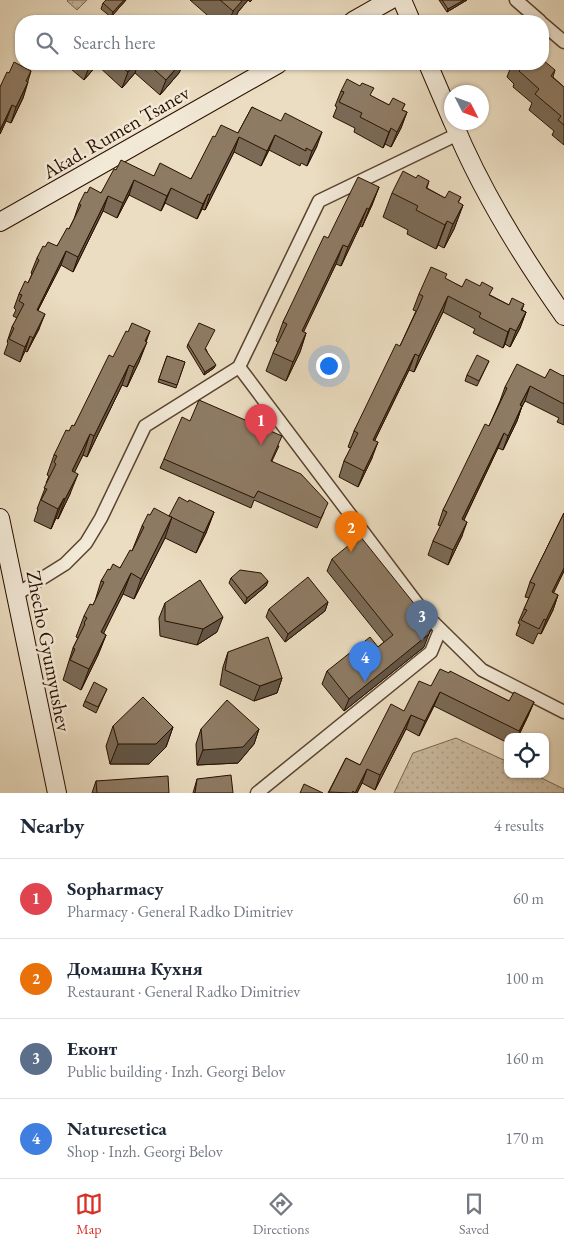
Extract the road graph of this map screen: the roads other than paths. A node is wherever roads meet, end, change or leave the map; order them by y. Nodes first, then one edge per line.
1 (390, 0) edge
2 (402, 0) edge
3 (516, 0) edge
4 (364, 15) edge
5 (408, 15) edge
6 (533, 15) edge
7 (549, 29) edge
8 (564, 42) edge
9 (267, 70) edge
10 (431, 70) edge
11 (444, 102) edge
12 (445, 130) edge
13 (457, 130) edge
14 (0, 222) edge
15 (564, 316) edge
16 (239, 367) junction
17 (0, 518) edge
18 (17, 594) junction
19 (440, 630) junction
20 (564, 712) edge
21 (57, 793) edge
22 (257, 793) edge

1 - 4 street
2 - 5 street
3 - 6 street
7 - 8 street
9 - 14 street, Akad. Rumen Tsanev
10 - 11 street
12 - 16 street
13 - 15 street
16 - 18 street
16 - 19 street
17 - 18 street, Zhecho Gyumyushev
18 - 21 street, Zhecho Gyumyushev
19 - 20 street
19 - 22 street

